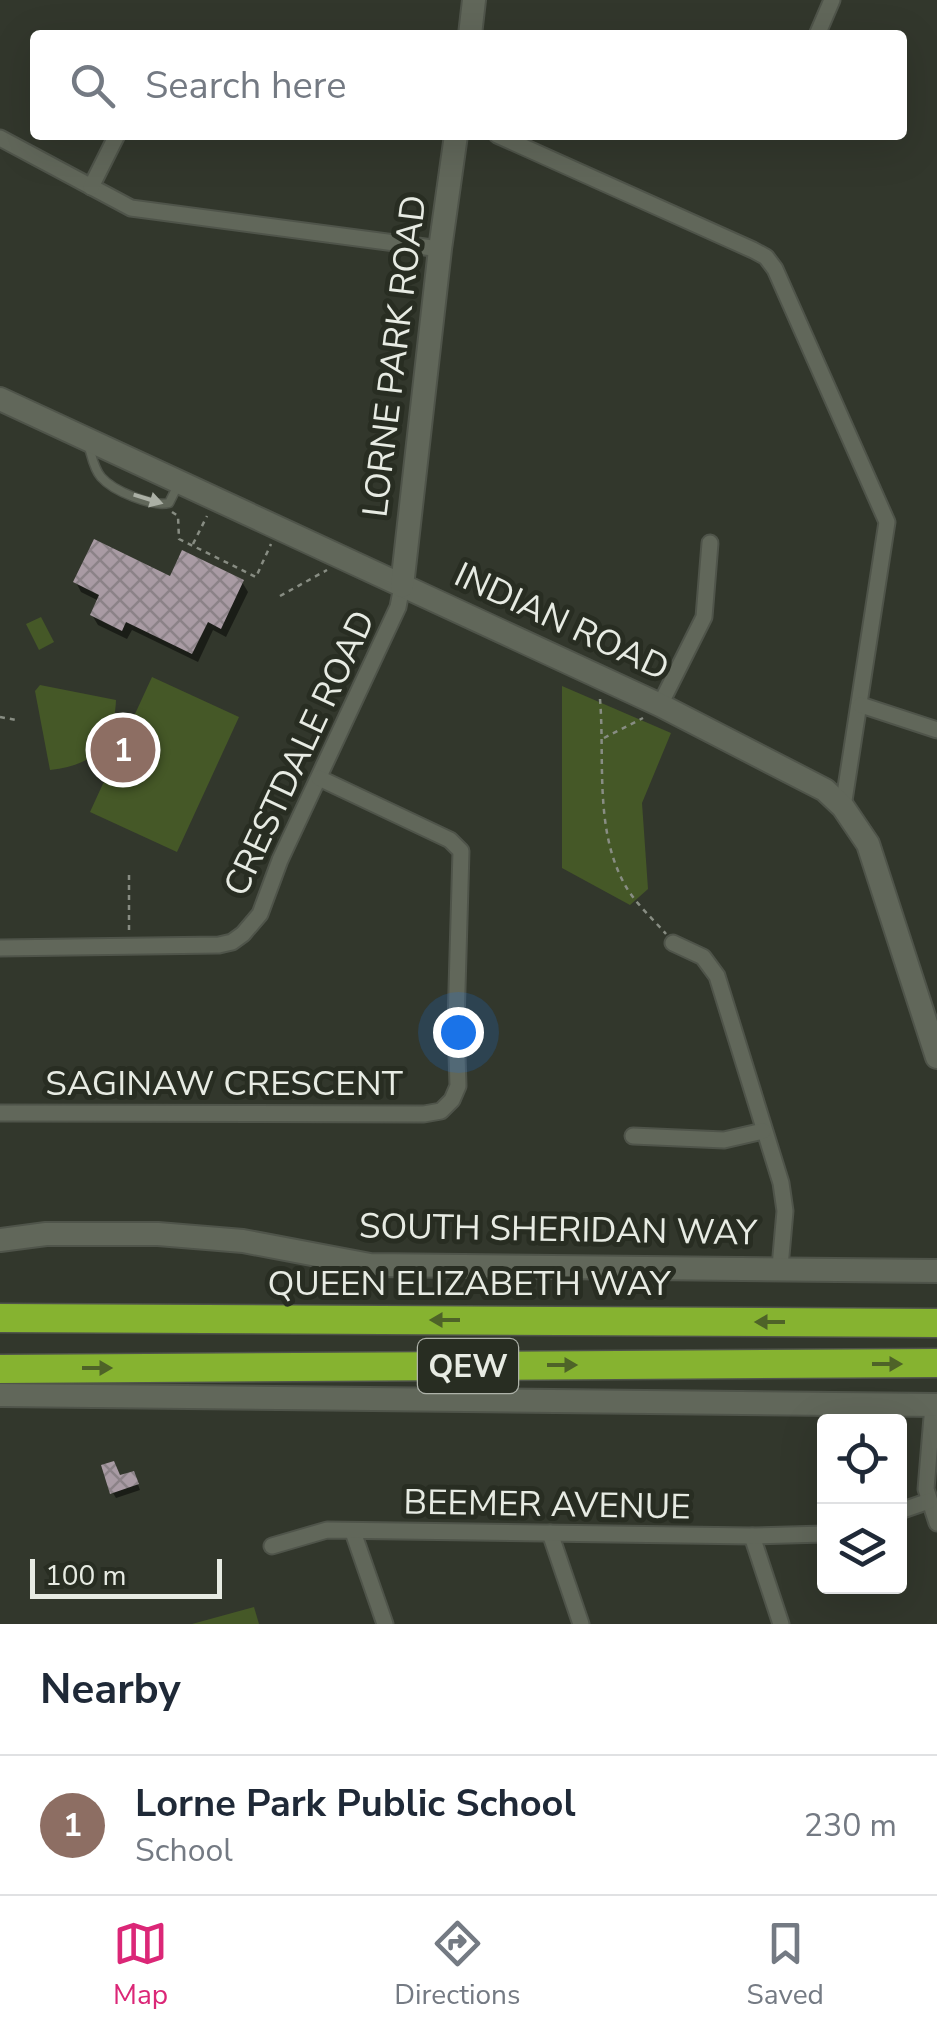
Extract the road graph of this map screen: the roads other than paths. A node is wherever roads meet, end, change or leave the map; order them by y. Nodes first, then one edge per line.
1 (474, 0) edge
2 (832, 0) edge
3 (471, 30) edge
4 (819, 30) edge
5 (0, 138) edge
6 (114, 140) edge
7 (455, 140) edge
8 (508, 140) edge
9 (91, 187) junction
10 (440, 249) junction
11 (0, 399) edge
12 (85, 438) junction
13 (180, 480) junction
14 (710, 543) dead end
15 (402, 586) junction
16 (861, 705) junction
17 (651, 712) junction
18 (937, 730) edge
19 (319, 778) junction
20 (843, 808) junction
21 (674, 942) road end
22 (0, 948) edge
23 (937, 1057) edge
24 (0, 1113) edge
25 (763, 1132) junction
26 (633, 1136) dead end
27 (0, 1240) edge
28 (780, 1268) junction
29 (937, 1271) edge
30 (0, 1318) edge
31 (937, 1323) edge
32 (937, 1363) edge
33 (0, 1369) edge
34 (0, 1395) edge
35 (935, 1405) edge
36 (930, 1501) junction
37 (907, 1509) edge
38 (937, 1522) edge
39 (353, 1532) junction
40 (550, 1532) junction
41 (817, 1534) edge
42 (752, 1536) junction
43 (272, 1546) dead end
44 (384, 1624) edge
45 (581, 1624) edge
46 (781, 1624) edge

1 - 3 street
2 - 4 street
5 - 9 street
6 - 9 street
7 - 10 street, LORNE PARK ROAD
8 - 16 street
9 - 10 street
10 - 15 street, LORNE PARK ROAD
11 - 12 street, INDIAN ROAD
12 - 13 street, INDIAN ROAD
12 -> 13 lane
13 - 15 street, INDIAN ROAD
14 - 17 street
15 - 17 street, INDIAN ROAD
15 - 19 street, CRESTDALE ROAD
16 - 18 street
16 - 20 street
17 - 20 street, INDIAN ROAD
19 - 22 street, CRESTDALE ROAD
19 - 24 street, SAGINAW CRESCENT
20 - 23 street, INDIAN ROAD
21 - 25 street
25 - 26 street
25 - 28 street
27 - 28 street, SOUTH SHERIDAN WAY
28 - 29 street, SOUTH SHERIDAN WAY
31 -> 30 highway, QUEEN ELIZABETH WAY / QEW
33 -> 32 highway, QEW
34 - 35 street
35 - 36 street
36 - 37 street
36 - 38 street
39 - 40 street, BEEMER AVENUE
39 - 43 street, BEEMER AVENUE
39 - 44 street
40 - 42 street, BEEMER AVENUE
40 - 45 street
41 - 42 street, BEEMER AVENUE
42 - 46 street

